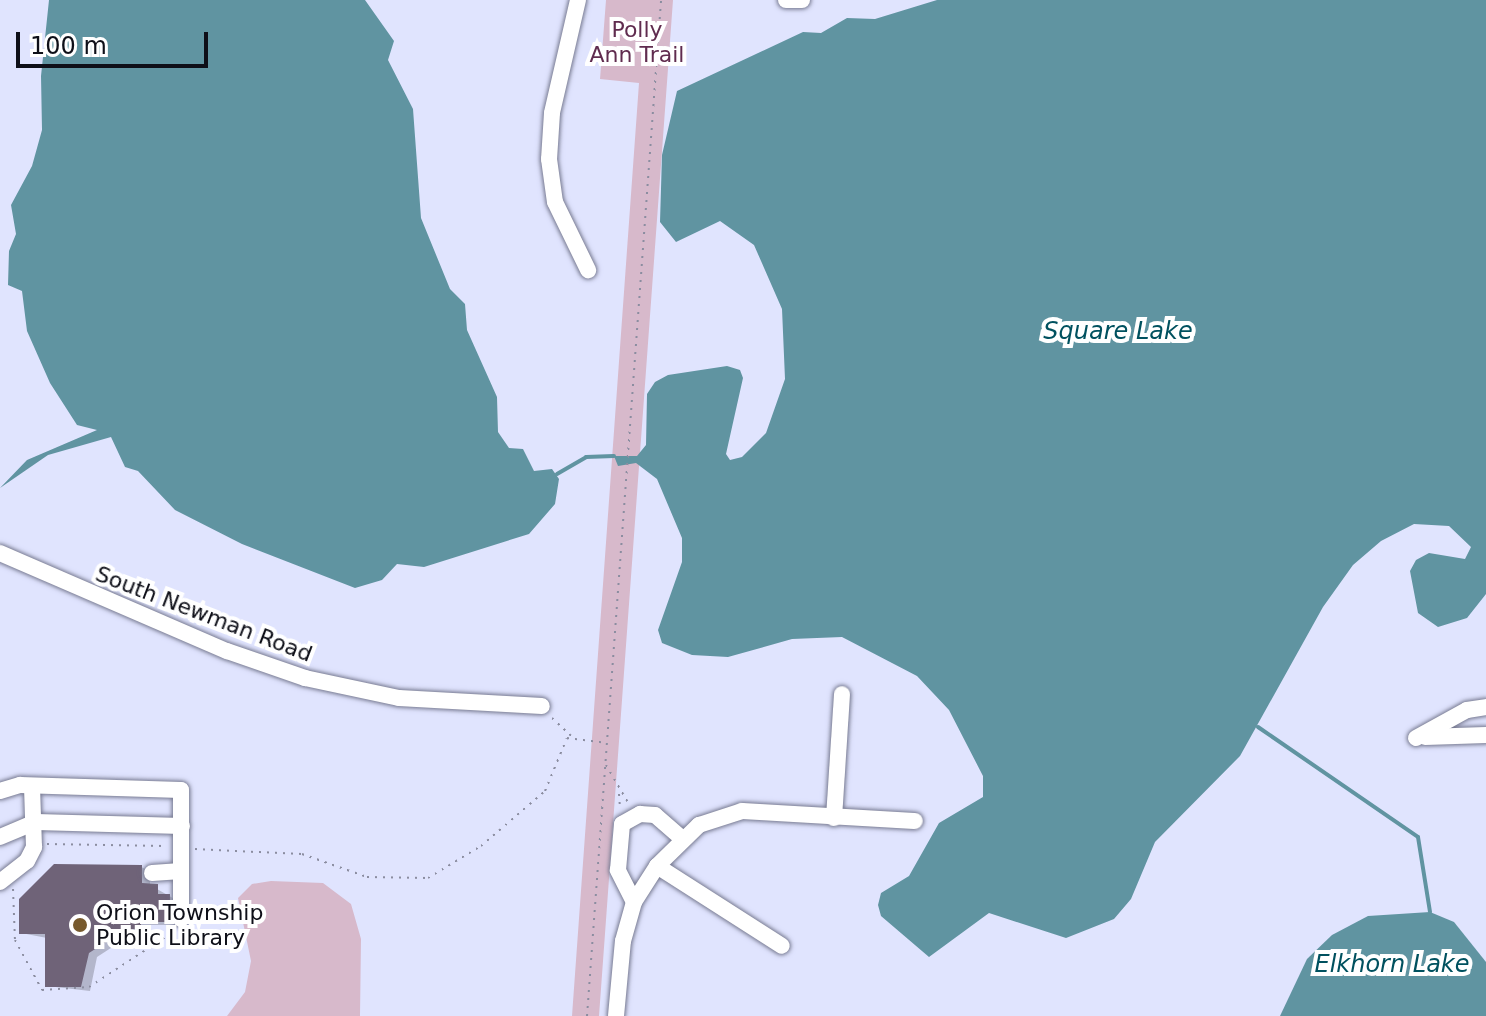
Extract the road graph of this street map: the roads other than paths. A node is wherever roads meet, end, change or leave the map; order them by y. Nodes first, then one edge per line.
1 (578, 0) edge
2 (786, 0) edge
3 (802, 0) edge
4 (588, 270) dead end
5 (0, 553) edge
6 (842, 694) dead end
7 (542, 706) road end
8 (1486, 707) edge
9 (1486, 735) edge
10 (32, 786) junction
11 (0, 791) edge
12 (834, 818) junction
13 (915, 821) dead end
14 (36, 822) junction
15 (182, 826) junction
16 (0, 837) edge
17 (681, 838) junction
18 (657, 866) junction
19 (181, 871) junction
20 (152, 873) dead end
21 (6, 887) edge
22 (634, 902) junction
23 (181, 919) road end
24 (782, 946) dead end
25 (616, 1016) edge

1 - 4 street
2 - 3 street
5 - 7 street, South Newman Road
6 - 12 street
8 - 9 street
10 - 11 street
10 - 14 street
10 - 15 street
12 - 13 street
12 - 17 street
14 - 15 street
14 - 16 street
14 - 21 street
15 - 19 street
17 - 18 street
17 - 22 street
18 - 22 street
18 - 24 street
19 - 20 street
19 - 23 street
22 - 25 street

